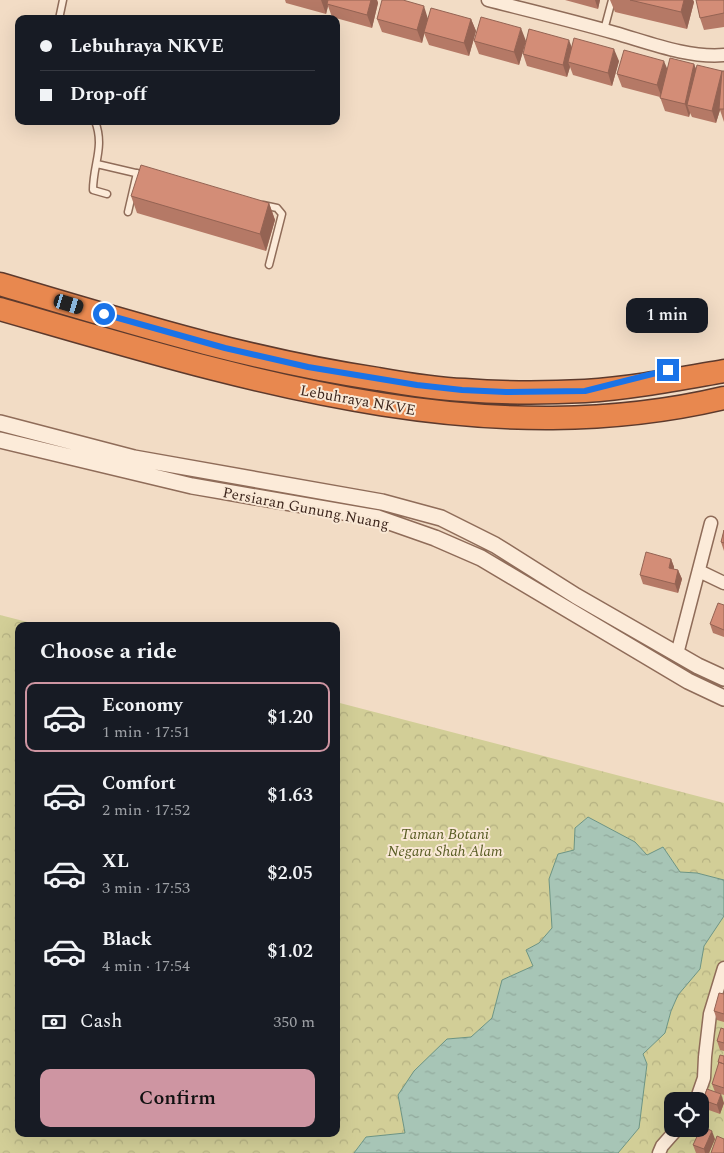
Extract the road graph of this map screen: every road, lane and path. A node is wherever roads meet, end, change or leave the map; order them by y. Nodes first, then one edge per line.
1 (63, 0) edge
2 (488, 0) edge
3 (612, 0) edge
4 (60, 15) edge
5 (604, 30) junction
6 (724, 55) edge
7 (96, 125) edge
8 (97, 164) junction
9 (138, 174) junction
10 (147, 176) edge
11 (107, 194) dead end
12 (258, 203) edge
13 (128, 212) dead end
14 (269, 265) dead end
15 (0, 284) edge
16 (0, 309) edge
17 (724, 357) edge
18 (724, 371) edge
19 (585, 391) junction
20 (724, 398) edge
21 (0, 423) edge
22 (0, 440) edge
23 (711, 523) dead end
24 (699, 570) junction
25 (724, 583) edge
26 (677, 654) junction
27 (724, 678) edge
28 (724, 698) edge
29 (724, 968) edge
30 (699, 1092) edge
31 (670, 1137) edge
32 (659, 1153) edge

1 - 4 lane
2 - 5 street
3 - 5 lane
5 - 6 street
7 - 8 lane
8 - 9 lane
8 - 11 lane
9 - 10 lane
9 - 13 lane
12 - 14 lane
15 - 19 highway, Lebuhraya NKVE
16 - 20 highway, Lebuhraya NKVE
17 - 19 highway
18 - 19 highway, Lebuhraya NKVE
21 - 26 street, Persiaran Gunung Nuang
22 - 28 street, Persiaran Gunung Nuang
23 - 24 street
24 - 25 street
24 - 26 street
26 - 27 street, Persiaran Gunung Nuang
29 - 30 street
31 - 32 street

